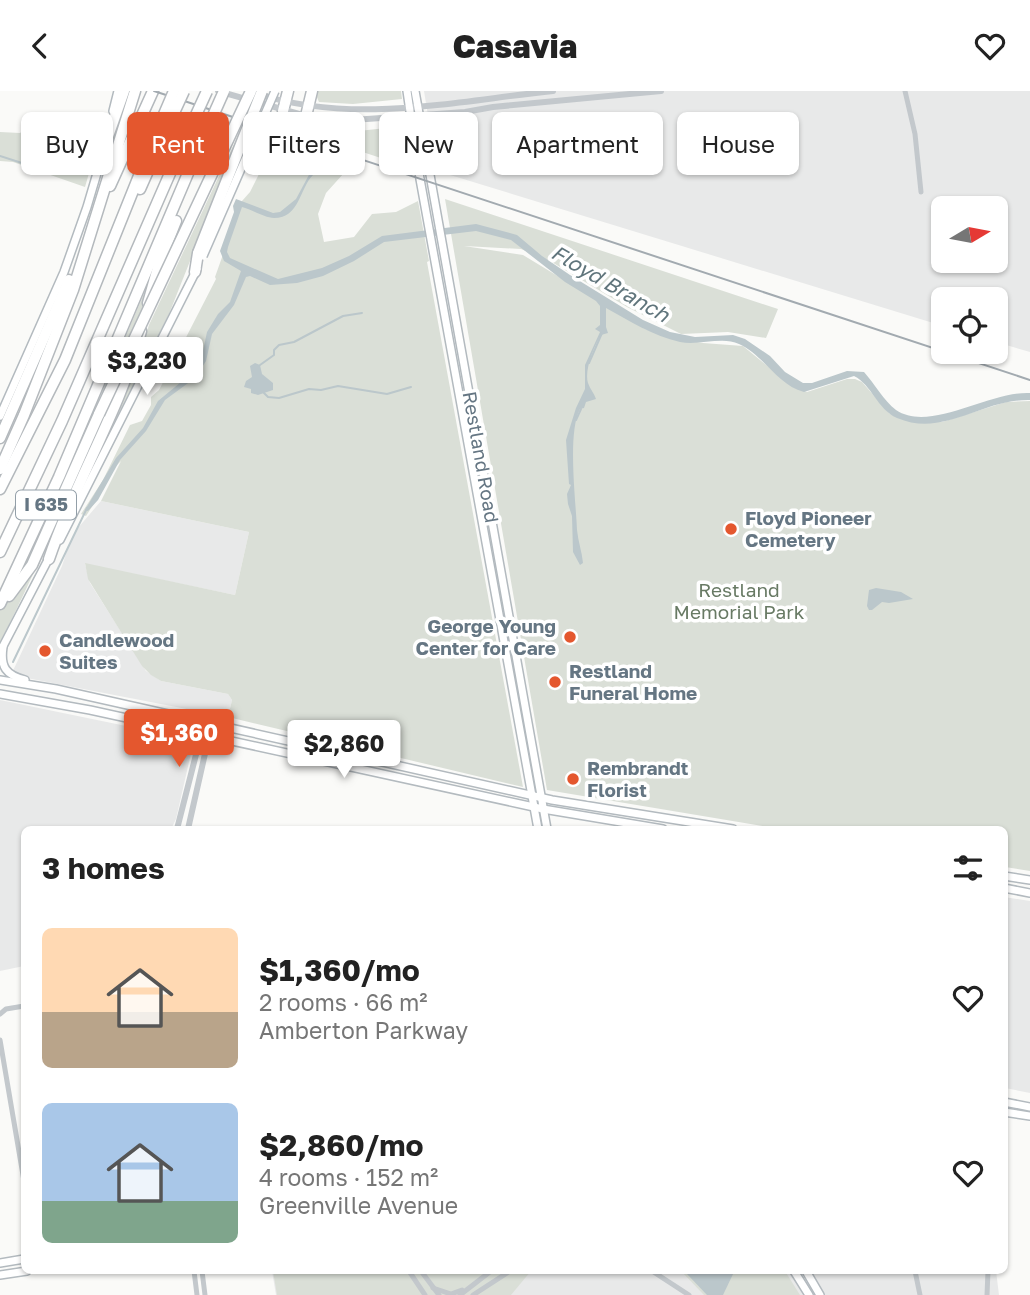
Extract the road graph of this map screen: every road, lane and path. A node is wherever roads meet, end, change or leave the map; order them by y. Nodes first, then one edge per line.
1 (118, 91) edge
2 (124, 91) edge
3 (135, 91) edge
4 (153, 91) edge
5 (174, 91) edge
6 (184, 91) edge
7 (207, 91) edge
8 (218, 91) edge
9 (225, 91) edge
10 (250, 91) edge
11 (262, 91) edge
12 (275, 91) edge
13 (288, 91) edge
14 (312, 91) edge
15 (407, 91) edge
16 (415, 91) edge
17 (553, 91) edge
18 (661, 91) edge
19 (905, 91) edge
20 (623, 92) edge
21 (413, 106) junction
22 (284, 107) junction
23 (307, 111) junction
24 (168, 112) edge
25 (172, 112) edge
26 (216, 112) edge
27 (414, 112) edge
28 (449, 112) edge
29 (113, 113) edge
30 (379, 118) edge
31 (113, 122) edge
32 (96, 175) edge
33 (141, 175) edge
34 (190, 175) edge
35 (192, 175) edge
36 (422, 175) edge
37 (428, 175) edge
38 (921, 192) dead end
39 (434, 200) junction
40 (425, 202) junction
41 (437, 241) junction
42 (201, 255) junction
43 (195, 272) joint
44 (0, 416) edge
45 (0, 438) edge
46 (0, 469) edge
47 (0, 489) edge
48 (0, 552) edge
49 (49, 559) junction
50 (0, 606) edge
51 (2, 649) edge
52 (0, 680) edge
53 (35, 686) junction
54 (0, 694) edge
55 (116, 702) junction
56 (113, 715) junction
57 (208, 723) junction
58 (205, 735) junction
59 (354, 756) junction
60 (351, 767) junction
61 (531, 795) junction
62 (541, 798) junction
63 (587, 806) junction
64 (533, 807) junction
65 (543, 809) junction
66 (632, 813) junction
67 (586, 817) junction
68 (629, 824) junction
69 (178, 826) edge
70 (189, 826) edge
71 (537, 826) edge
72 (546, 826) edge
73 (643, 826) edge
74 (714, 826) edge
75 (1008, 877) edge
76 (1030, 880) edge
77 (1008, 889) edge
78 (1030, 893) edge
79 (21, 1006) edge
80 (0, 1014) edge
81 (0, 1040) edge
82 (1008, 1103) edge
83 (1030, 1107) edge
84 (1008, 1113) edge
85 (1030, 1116) edge
86 (21, 1162) edge
87 (21, 1260) edge
88 (0, 1263) edge
89 (21, 1272) edge
90 (194, 1274) edge
91 (202, 1274) edge
92 (411, 1274) edge
93 (423, 1274) edge
94 (486, 1274) edge
95 (505, 1274) edge
96 (657, 1274) edge
97 (796, 1274) edge
98 (808, 1274) edge
99 (916, 1274) edge
100 (988, 1274) edge
101 (0, 1275) edge
102 (470, 1285) junction
103 (433, 1288) junction
104 (476, 1293) edge
105 (423, 1294) edge
106 (197, 1295) edge
107 (205, 1295) edge
108 (439, 1295) edge
109 (460, 1295) edge
110 (689, 1295) edge
111 (808, 1295) edge
112 (820, 1295) edge
113 (920, 1295) edge
114 (988, 1295) edge

1 - 29 main road
2 - 31 highway
3 - 46 highway
4 - 45 highway
5 - 24 highway, I 635, bridge
6 - 25 highway, bridge
7 - 48 highway, bridge
8 - 22 street
9 - 26 highway, I 635, bridge
10 - 22 street
10 - 50 highway, bridge
11 - 42 highway, bridge
12 - 42 main road, bridge
13 - 22 highway
14 - 23 highway
15 - 21 main road
16 - 21 main road
17 - 21 street
18 - 20 street
19 - 38 street
20 - 28 street
21 - 23 street
21 - 27 main road
22 - 23 street
23 - 30 street
32 - 44 main road
33 - 47 highway, I 635
34 - 50 highway, I 635
35 - 49 highway
36 - 40 main road, Restland Road
37 - 39 main road, Restland Road
39 - 40 main road
39 - 41 main road, Restland Road
40 - 41 main road, Restland Road
41 - 61 main road, Restland Road
41 - 62 main road, Restland Road
42 - 43 highway
43 - 49 main road
49 - 51 main road
51 - 53 main road
52 - 53 main road
53 - 55 main road
54 - 56 main road
55 - 56 main road
55 - 57 main road
56 - 58 main road
57 - 58 street
57 - 59 main road
58 - 60 main road
58 - 69 street
58 - 70 street
59 - 60 main road
59 - 61 main road
60 - 64 main road
61 - 62 main road
61 - 64 main road, Restland Road
62 - 63 main road
62 - 65 main road, Restland Road
63 - 66 main road
63 - 67 main road
64 - 65 main road
64 - 71 main road, Restland Road
65 - 67 main road
65 - 72 main road, Restland Road
66 - 68 main road
66 - 74 main road
67 - 68 main road
68 - 73 main road
75 - 76 main road
77 - 78 main road
79 - 80 street
81 - 86 street
82 - 83 main road
84 - 85 main road
87 - 88 main road
89 - 101 main road
90 - 106 street
91 - 107 street
92 - 105 street
93 - 103 street
94 - 102 street
95 - 104 street
96 - 110 street
97 - 111 main road
98 - 112 main road
99 - 113 street
100 - 114 street
102 - 103 street
102 - 104 street
102 - 109 street
103 - 108 street

